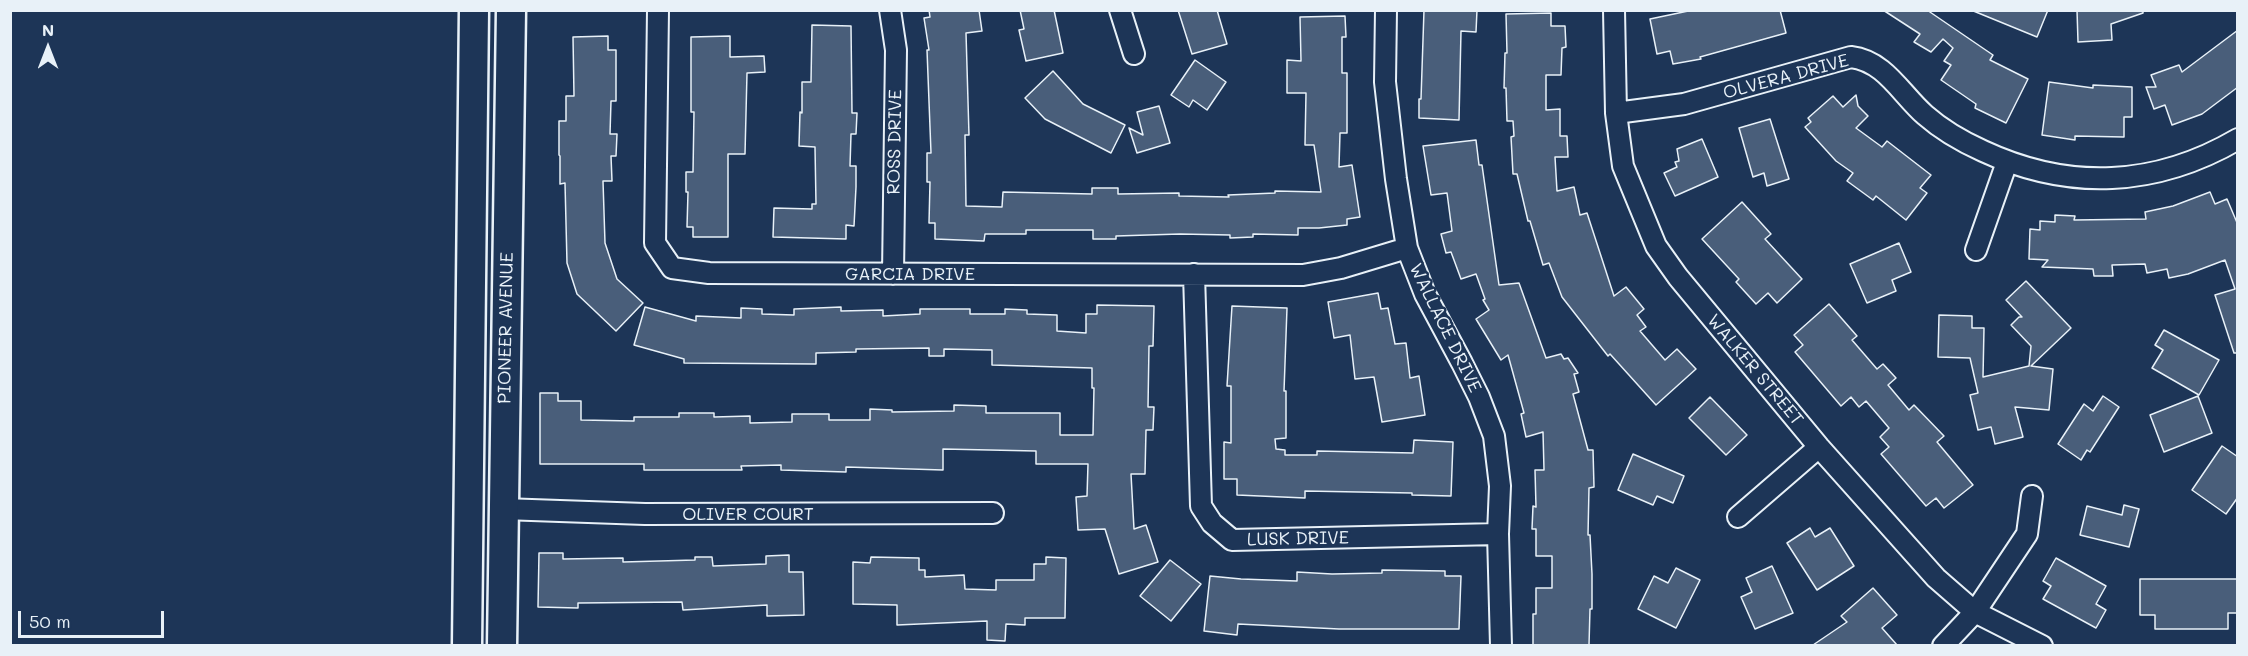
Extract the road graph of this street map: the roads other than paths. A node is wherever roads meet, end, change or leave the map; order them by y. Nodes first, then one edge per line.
1 (474, 10) edge
2 (511, 10) edge
3 (658, 10) edge
4 (890, 10) edge
5 (1120, 10) edge
6 (1386, 10) edge
7 (1614, 10) edge
8 (1134, 54) dead end
9 (1616, 113) junction
10 (2238, 139) edge
11 (2007, 162) junction
12 (1407, 248) junction
13 (1976, 250) dead end
14 (893, 274) junction
15 (1194, 274) junction
16 (1819, 447) junction
17 (2032, 496) dead end
18 (503, 509) junction
19 (993, 513) dead end
20 (1738, 518) dead end
21 (1498, 534) junction
22 (1975, 612) junction
23 (467, 645) edge
24 (502, 645) edge
25 (1501, 645) edge
26 (1943, 645) edge
27 (2042, 645) edge

1 - 23 main road, PIONEER AVENUE
2 - 18 main road, PIONEER AVENUE
3 - 14 street, GARCIA DRIVE
4 - 14 street, ROSS DRIVE
5 - 8 street
6 - 12 street, WALLACE DRIVE
7 - 9 street, WALKER STREET
9 - 11 street, OLVERA DRIVE
9 - 16 street, WALKER STREET
10 - 11 street, OLVERA DRIVE
11 - 13 street
12 - 15 street, GARCIA DRIVE
12 - 21 street, WALLACE DRIVE
14 - 15 street, GARCIA DRIVE
15 - 21 street, LUSK DRIVE
16 - 20 street
16 - 22 street, WALKER STREET
17 - 22 street
18 - 19 street, OLIVER COURT
18 - 24 main road, PIONEER AVENUE
21 - 25 street, WALLACE DRIVE
22 - 26 street
22 - 27 street, WALKER STREET

